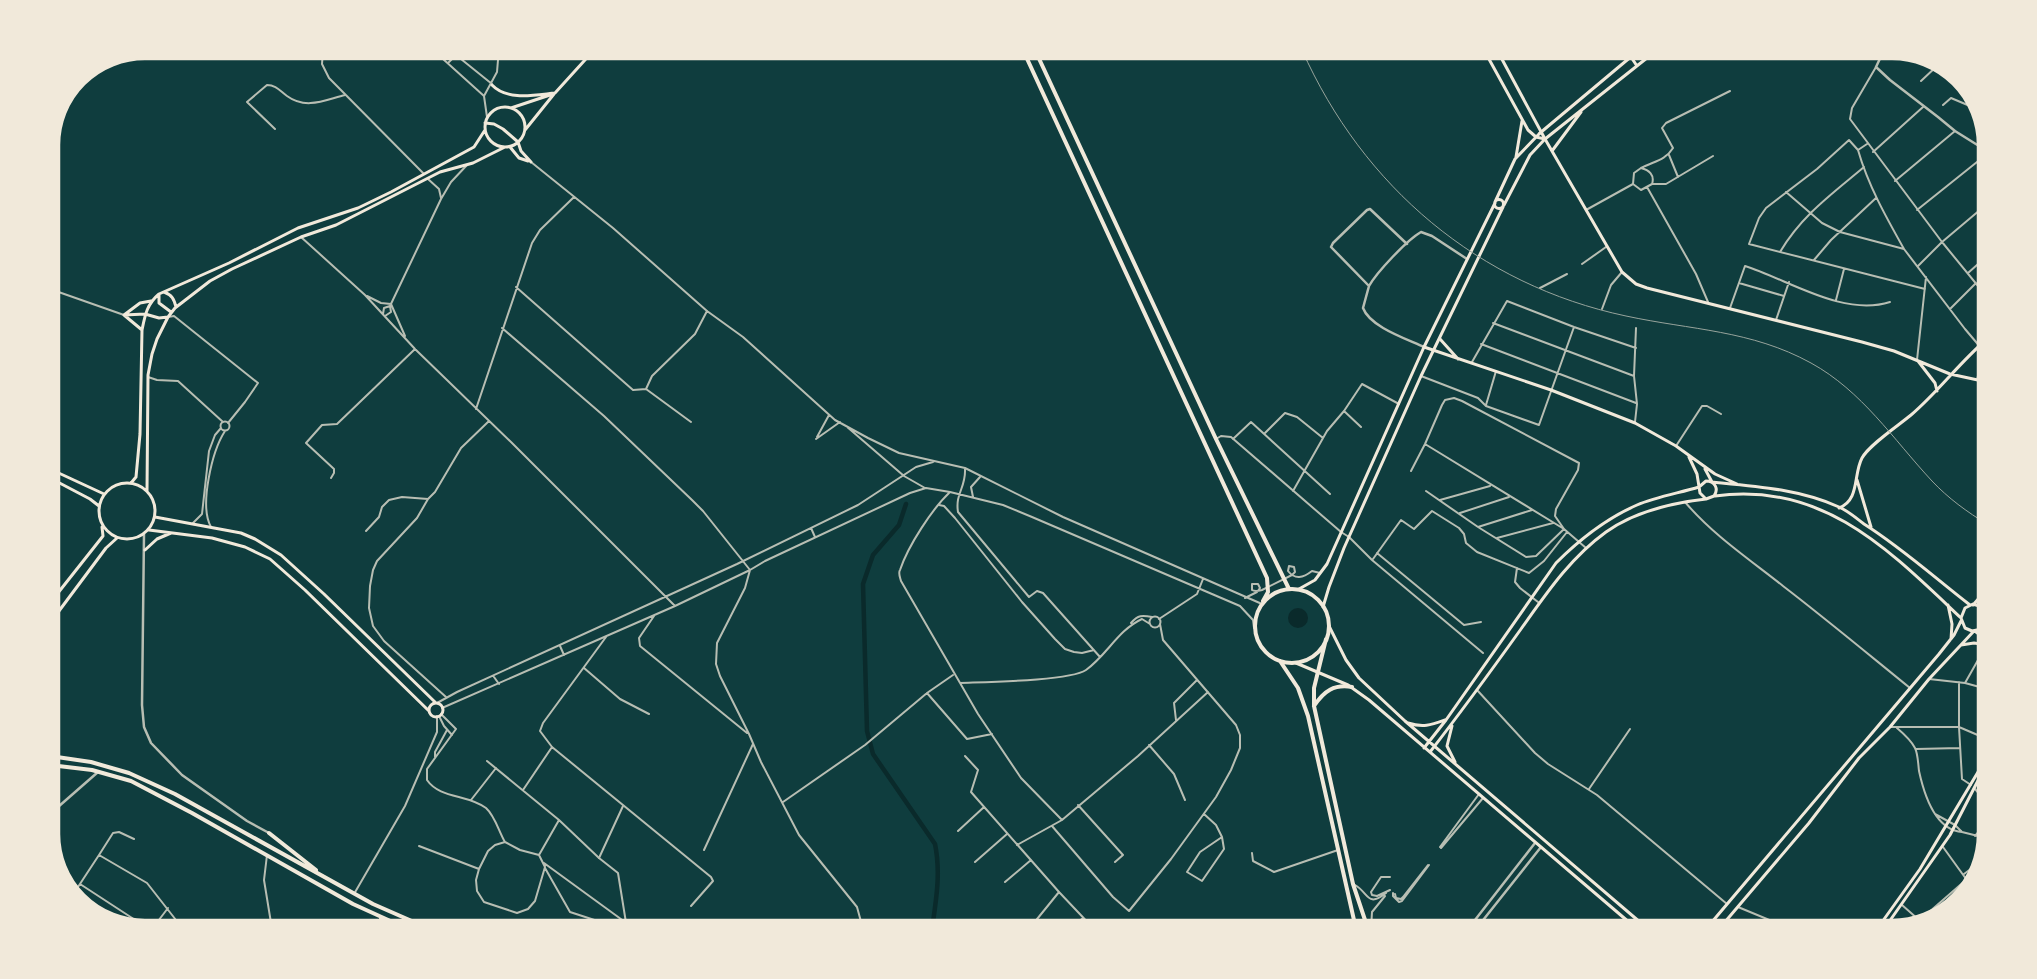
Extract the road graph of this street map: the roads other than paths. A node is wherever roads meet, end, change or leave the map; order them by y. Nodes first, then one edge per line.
1 (323, 59) edge
2 (444, 59) edge
3 (452, 59) edge
4 (461, 59) edge
5 (498, 59) edge
6 (586, 59) edge
7 (1027, 59) edge
8 (1039, 59) edge
9 (1489, 59) edge
10 (1502, 59) edge
11 (1629, 59) edge
12 (1632, 59) edge
13 (1646, 59) edge
14 (1880, 59) edge
15 (448, 63) junction
16 (1637, 66) junction
17 (1876, 67) junction
18 (1934, 69) edge
19 (1922, 81) dead end
20 (492, 85) junction
21 (1730, 91) dead end
22 (555, 93) junction
23 (345, 94) junction
24 (484, 96) junction
25 (1943, 105) dead end
26 (1968, 105) edge
27 (1924, 106) junction
28 (511, 108) junction
29 (1582, 110) junction
30 (487, 117) junction
31 (1522, 120) junction
32 (485, 123) junction
33 (275, 129) dead end
34 (484, 130) junction
35 (525, 130) junction
36 (1955, 132) junction
37 (1540, 133) junction
38 (1536, 137) junction
39 (1544, 139) junction
40 (518, 142) junction
41 (1867, 144) junction
42 (510, 147) junction
43 (1978, 147) edge
44 (505, 148) junction
45 (1858, 150) junction
46 (1552, 151) junction
47 (1873, 152) junction
48 (1669, 155) junction
49 (1712, 156) dead end
50 (1515, 160) junction
51 (531, 162) junction
52 (1978, 163) edge
53 (467, 165) junction
54 (1864, 167) junction
55 (1641, 168) junction
56 (424, 174) junction
57 (1678, 177) junction
58 (428, 179) junction
59 (1895, 181) junction
60 (1633, 184) junction
61 (1652, 184) junction
62 (1648, 187) junction
63 (1786, 192) junction
64 (574, 197) junction
65 (1876, 198) junction
66 (441, 199) junction
67 (1495, 202) junction
68 (1503, 206) junction
69 (1586, 210) junction
70 (1917, 210) junction
71 (1978, 212) edge
72 (1809, 213) junction
73 (1840, 232) junction
74 (301, 237) junction
75 (1942, 242) junction
76 (1407, 244) junction
77 (1606, 248) junction
78 (1904, 249) junction
79 (1780, 252) junction
80 (1468, 259) junction
81 (1814, 260) junction
82 (1582, 264) dead end
83 (1978, 264) edge
84 (1918, 267) junction
85 (1844, 268) junction
86 (1622, 272) junction
87 (1968, 273) junction
88 (1567, 274) dead end
89 (1926, 277) junction
90 (1789, 282) junction
91 (1739, 283) junction
92 (1976, 283) joint
93 (516, 286) junction
94 (1369, 286) junction
95 (1540, 288) dead end
96 (1924, 289) junction
97 (59, 292) edge
98 (164, 292) junction
99 (159, 294) junction
100 (365, 295) junction
101 (1784, 296) junction
102 (1836, 300) junction
103 (151, 301) junction
104 (1890, 302) dead end
105 (1708, 303) junction
106 (390, 305) junction
107 (176, 307) junction
108 (1730, 308) junction
109 (1602, 309) dead end
110 (1950, 309) junction
111 (707, 311) junction
112 (145, 314) junction
113 (173, 314) junction
114 (124, 315) junction
115 (384, 315) junction
116 (168, 317) junction
117 (1776, 320) junction
118 (1493, 323) junction
119 (502, 328) junction
120 (1574, 328) junction
121 (1636, 328) dead end
122 (142, 330) junction
123 (406, 338) junction
124 (1440, 339) junction
125 (1481, 344) junction
126 (1978, 345) edge
127 (1424, 347) junction
128 (1978, 347) edge
129 (1636, 348) junction
130 (414, 349) junction
131 (1434, 351) junction
132 (1565, 352) junction
133 (1458, 359) junction
134 (1917, 360) junction
135 (1472, 362) junction
136 (1496, 371) junction
137 (1557, 373) junction
138 (1950, 374) junction
139 (1421, 376) junction
140 (1634, 376) junction
141 (148, 377) junction
142 (1978, 380) edge
143 (646, 389) junction
144 (1551, 390) junction
145 (1937, 391) junction
146 (1636, 403) junction
147 (1399, 404) junction
148 (1486, 406) junction
149 (476, 409) junction
150 (1344, 411) junction
151 (1721, 414) dead end
152 (829, 415) junction
153 (488, 421) junction
154 (223, 422) junction
155 (691, 422) dead end
156 (840, 422) junction
157 (228, 423) junction
158 (1635, 423) junction
159 (1361, 427) dead end
160 (221, 428) junction
161 (224, 431) junction
162 (1264, 434) junction
163 (1323, 438) junction
164 (1216, 439) junction
165 (1233, 439) junction
166 (1425, 444) junction
167 (1676, 446) junction
168 (1689, 457) junction
169 (935, 461) junction
170 (1704, 467) junction
171 (965, 468) junction
172 (1305, 471) junction
173 (1411, 471) dead end
174 (59, 474) edge
175 (904, 476) junction
176 (980, 476) junction
177 (1857, 477) junction
178 (332, 478) dead end
179 (1712, 482) junction
180 (59, 483) edge
181 (131, 483) junction
182 (1736, 484) junction
183 (1492, 485) junction
184 (1699, 487) junction
185 (926, 488) junction
186 (147, 491) junction
187 (1293, 491) junction
188 (1426, 491) dead end
189 (950, 492) junction
190 (104, 494) junction
191 (958, 494) junction
192 (1330, 494) dead end
193 (1714, 496) junction
194 (1510, 497) junction
195 (973, 498) junction
196 (1706, 498) junction
197 (428, 499) junction
198 (1440, 500) junction
199 (1685, 502) junction
200 (939, 505) junction
201 (99, 506) junction
202 (1840, 508) junction
203 (1532, 510) junction
204 (1460, 513) junction
205 (155, 516) junction
206 (192, 523) junction
207 (1553, 523) junction
208 (102, 526) junction
209 (1478, 526) junction
210 (212, 527) junction
211 (810, 528) junction
212 (1871, 528) junction
213 (1564, 529) junction
214 (149, 530) junction
215 (366, 531) dead end
216 (1341, 532) junction
217 (1567, 532) junction
218 (171, 533) junction
219 (144, 534) junction
220 (815, 537) junction
221 (1349, 537) junction
222 (117, 538) junction
223 (1496, 538) junction
224 (1578, 541) junction
225 (1586, 548) junction
226 (145, 550) junction
227 (1377, 553) junction
228 (1372, 560) junction
229 (744, 561) junction
230 (1518, 568) junction
231 (750, 570) junction
232 (1320, 573) junction
233 (1202, 579) junction
234 (1200, 588) junction
235 (1289, 589) junction
236 (1299, 589) junction
237 (59, 592) edge
238 (1531, 597) junction
239 (666, 598) junction
240 (1245, 598) junction
241 (1978, 598) edge
242 (1263, 602) junction
243 (1540, 603) junction
244 (1948, 605) junction
245 (1971, 605) junction
246 (675, 606) junction
247 (1978, 606) edge
248 (1324, 607) junction
249 (59, 611) edge
250 (656, 614) junction
251 (1152, 617) junction
252 (1159, 619) junction
253 (1961, 619) junction
254 (1481, 622) dead end
255 (1150, 624) junction
256 (1160, 624) junction
257 (1129, 625) junction
258 (1329, 626) junction
259 (1254, 628) junction
260 (1978, 630) edge
261 (1975, 631) junction
262 (1978, 633) edge
263 (608, 636) junction
264 (1326, 639) junction
265 (1952, 639) junction
266 (1978, 644) edge
267 (1960, 645) junction
268 (560, 646) junction
269 (1094, 650) junction
270 (1483, 652) dead end
271 (564, 655) junction
272 (1100, 657) junction
273 (1978, 660) edge
274 (1280, 661) junction
275 (1296, 663) junction
276 (584, 668) junction
277 (1317, 671) junction
278 (954, 675) junction
279 (494, 676) junction
280 (1929, 679) junction
281 (1197, 680) junction
282 (1960, 682) junction
283 (960, 683) junction
284 (1965, 683) junction
285 (499, 684) junction
286 (1978, 686) edge
287 (1352, 687) junction
288 (1910, 688) junction
289 (1477, 690) junction
290 (1208, 692) junction
291 (927, 693) junction
292 (447, 697) junction
293 (436, 703) junction
294 (1314, 706) junction
295 (442, 708) junction
296 (429, 711) junction
297 (649, 714) dead end
298 (439, 715) junction
299 (1455, 719) junction
300 (1176, 720) junction
301 (1446, 720) junction
302 (1405, 721) junction
303 (1890, 727) junction
304 (1959, 727) junction
305 (1897, 728) junction
306 (1630, 729) dead end
307 (447, 730) junction
308 (749, 734) junction
309 (992, 734) junction
310 (452, 735) junction
311 (1978, 735) edge
312 (1428, 742) junction
313 (753, 744) junction
314 (1149, 745) junction
315 (552, 747) junction
316 (1434, 747) junction
317 (1424, 748) junction
318 (1960, 748) junction
319 (1916, 749) junction
320 (1430, 752) junction
321 (965, 756) dead end
322 (59, 757) edge
323 (434, 759) junction
324 (487, 761) dead end
325 (59, 766) edge
326 (1457, 766) junction
327 (496, 768) junction
328 (98, 772) junction
329 (1978, 775) edge
330 (1978, 777) edge
331 (1972, 786) junction
332 (1589, 789) junction
333 (523, 790) junction
334 (1978, 793) edge
335 (1479, 794) junction
336 (1483, 798) junction
337 (471, 800) junction
338 (1185, 800) dead end
339 (783, 802) junction
340 (1078, 805) junction
341 (59, 806) edge
342 (623, 806) junction
343 (984, 807) junction
344 (1204, 814) junction
345 (1935, 814) junction
346 (559, 820) junction
347 (1062, 820) junction
348 (1950, 821) junction
349 (1955, 825) junction
350 (1052, 826) junction
351 (1946, 828) junction
352 (958, 830) dead end
353 (1952, 831) junction
354 (1962, 832) junction
355 (1978, 832) edge
356 (268, 833) joint
357 (1008, 834) junction
358 (1975, 836) joint
359 (1222, 837) junction
360 (1540, 837) junction
361 (134, 839) dead end
362 (504, 842) junction
363 (1545, 842) junction
364 (1535, 843) junction
365 (1017, 845) junction
366 (419, 846) dead end
367 (1540, 847) junction
368 (1943, 847) junction
369 (704, 850) dead end
370 (1338, 850) junction
371 (1252, 853) dead end
372 (99, 855) junction
373 (267, 855) junction
374 (538, 855) junction
375 (599, 858) junction
376 (1031, 860) junction
377 (542, 862) junction
378 (975, 862) dead end
379 (1115, 862) dead end
380 (1429, 865) dead end
381 (545, 867) junction
382 (479, 869) junction
383 (1971, 869) edge
384 (1964, 874) junction
385 (325, 877) junction
386 (1390, 877) dead end
387 (1966, 879) edge
388 (1965, 880) edge
389 (1005, 882) dead end
390 (80, 884) junction
391 (1354, 884) junction
392 (78, 888) edge
393 (1390, 890) junction
394 (1059, 892) junction
395 (1394, 893) dead end
396 (353, 894) junction
397 (1728, 904) junction
398 (1902, 905) junction
399 (691, 906) dead end
400 (1738, 907) junction
401 (168, 908) junction
402 (1930, 911) edge
403 (377, 915) junction
404 (1916, 916) edge
405 (1083, 918) joint
406 (135, 919) edge
407 (158, 920) edge
408 (177, 920) edge
409 (271, 920) edge
410 (383, 920) edge
411 (388, 920) edge
412 (409, 920) edge
413 (594, 920) edge
414 (622, 920) edge
415 (625, 920) edge
416 (861, 920) edge
417 (1036, 920) edge
418 (1081, 920) edge
419 (1354, 920) edge
420 (1367, 920) edge
421 (1371, 920) edge
422 (1475, 920) edge
423 (1483, 920) edge
424 (1626, 920) edge
425 (1637, 920) edge
426 (1714, 920) edge
427 (1727, 920) edge
428 (1769, 920) edge
429 (1883, 920) edge
430 (1891, 920) edge

1 - 23 street
2 - 15 street
3 - 15 street
4 - 20 street
5 - 20 street
6 - 22 main road
7 - 242 highway
8 - 164 highway
9 - 31 main road
10 - 37 main road
11 - 37 main road
12 - 16 main road
13 - 16 main road
14 - 17 street
15 - 24 street
16 - 29 main road
17 - 27 street
17 - 41 street
18 - 19 street
20 - 22 main road
20 - 24 street
21 - 48 street
22 - 28 main road
22 - 35 main road
23 - 33 street
23 - 56 street
24 - 30 street
25 - 26 street
27 - 36 street
27 - 47 street
28 - 30 main road
28 - 35 main road
29 - 39 main road
29 - 46 main road
30 - 32 main road
31 - 38 main road
31 - 50 main road
32 - 34 main road
32 - 40 main road
34 - 44 main road
34 - 56 main road
35 - 40 main road
36 - 43 street
36 - 59 street
37 - 38 main road
37 - 39 main road
38 - 39 main road
38 - 50 main road
39 - 46 main road
39 - 68 main road
40 - 42 main road
40 - 51 main road
41 - 45 street
41 - 47 street
42 - 44 main road
42 - 51 main road
44 - 53 main road
45 - 54 street
45 - 63 street
46 - 69 main road
47 - 59 street
48 - 55 street
48 - 57 street
49 - 57 street
50 - 67 main road
51 - 64 street
52 - 70 street
53 - 58 main road
53 - 66 street
54 - 65 street
54 - 72 street
55 - 60 street
55 - 61 street
56 - 98 main road
57 - 61 street
58 - 66 street
58 - 74 main road
59 - 70 street
60 - 62 street
60 - 69 street
61 - 62 street
62 - 105 street
63 - 72 street
63 - 79 street
64 - 93 street
64 - 111 street
65 - 73 street
65 - 78 street
66 - 106 street
67 - 68 main road
67 - 68 main road
67 - 80 main road
68 - 124 main road
69 - 77 main road
70 - 75 street
71 - 75 street
72 - 73 street
72 - 79 street
73 - 78 street
73 - 81 street
74 - 100 street
74 - 107 main road
75 - 84 street
75 - 87 street
76 - 80 street
76 - 94 street
76 - 94 street
77 - 82 street
77 - 86 main road
78 - 84 street
79 - 81 street
80 - 127 main road
81 - 85 street
83 - 87 street
84 - 89 street
85 - 96 street
85 - 102 street
86 - 105 main road
86 - 109 street
87 - 92 street
88 - 95 street
89 - 96 street
89 - 110 street
90 - 91 street
90 - 101 street
90 - 102 street
91 - 101 street
91 - 108 street
92 - 110 street
93 - 119 street
93 - 143 street
94 - 127 street
96 - 134 street
97 - 114 street
98 - 99 main road
98 - 107 main road
99 - 103 main road
99 - 113 main road
100 - 106 street
100 - 115 street
101 - 117 street
102 - 104 street
103 - 112 main road
103 - 114 main road
105 - 108 main road
106 - 115 street
106 - 115 street
106 - 123 street
107 - 113 main road
108 - 117 main road
110 - 126 street
111 - 143 street
111 - 152 street
112 - 114 main road
112 - 116 main road
112 - 122 main road
113 - 116 main road
113 - 157 street
114 - 122 main road
115 - 123 street
116 - 141 main road
117 - 134 main road
118 - 120 street
118 - 125 street
118 - 132 street
119 - 149 street
119 - 229 street
120 - 129 street
120 - 132 street
121 - 129 street
122 - 181 main road
123 - 130 street
124 - 131 main road
124 - 133 main road
125 - 135 street
125 - 137 street
127 - 131 main road
127 - 147 main road
128 - 138 main road
129 - 140 street
130 - 149 street
130 - 178 street
131 - 133 main road
131 - 139 main road
132 - 137 street
132 - 140 street
133 - 135 main road
134 - 138 main road
134 - 145 main road
135 - 136 main road
136 - 144 main road
136 - 148 street
137 - 144 street
137 - 146 street
138 - 142 main road
138 - 145 main road
139 - 148 street
139 - 221 main road
140 - 146 street
141 - 154 street
141 - 186 main road
143 - 155 street
144 - 148 street
144 - 158 main road
145 - 177 main road
146 - 158 street
147 - 150 street
147 - 216 main road
149 - 153 street
150 - 159 street
150 - 163 street
151 - 167 street
152 - 156 street
152 - 156 street
153 - 197 street
153 - 239 street
154 - 157 street
154 - 160 street
156 - 169 street
156 - 175 street
157 - 161 street
158 - 167 main road
160 - 161 street
160 - 206 street
161 - 210 street
162 - 163 street
162 - 165 street
162 - 172 street
163 - 172 street
164 - 165 street
164 - 235 highway
165 - 187 street
166 - 173 street
166 - 183 street
166 - 213 street
167 - 168 main road
168 - 170 main road
168 - 184 main road
169 - 171 street
169 - 175 street
170 - 179 main road
170 - 182 main road
171 - 176 street
171 - 191 street
172 - 187 street
172 - 192 street
174 - 190 main road
175 - 185 street
175 - 211 street
176 - 195 street
176 - 233 street
177 - 202 main road
177 - 212 main road
179 - 182 main road
179 - 184 main road
179 - 193 main road
180 - 201 main road
181 - 186 main road
181 - 190 main road
182 - 202 main road
183 - 194 street
183 - 198 street
184 - 196 main road
184 - 224 main road
185 - 189 street
185 - 220 street
186 - 205 main road
187 - 216 street
188 - 198 street
189 - 191 street
189 - 200 street
190 - 201 main road
191 - 195 street
191 - 269 street
193 - 196 main road
193 - 244 main road
194 - 203 street
194 - 204 street
195 - 234 street
196 - 199 main road
197 - 215 street
197 - 292 street
198 - 204 street
199 - 225 main road
199 - 288 street
200 - 269 street
200 - 278 street
201 - 208 main road
202 - 212 main road
203 - 207 street
203 - 209 street
204 - 209 street
205 - 206 main road
205 - 214 main road
206 - 210 main road
207 - 213 street
207 - 223 street
208 - 222 main road
208 - 237 main road
209 - 223 street
210 - 293 main road
211 - 220 street
211 - 229 street
212 - 245 main road
213 - 217 street
213 - 223 street
214 - 218 main road
214 - 219 main road
216 - 221 street
216 - 232 main road
217 - 224 street
217 - 230 street
218 - 226 main road
218 - 296 main road
219 - 222 main road
219 - 226 street
220 - 231 street
221 - 228 street
221 - 248 main road
222 - 249 main road
224 - 225 street
224 - 238 main road
225 - 243 main road
226 - 356 street
227 - 228 street
227 - 230 street
227 - 254 street
228 - 270 street
229 - 231 street
229 - 239 street
230 - 238 street
231 - 246 street
231 - 308 street
232 - 236 main road
232 - 240 street
233 - 234 street
233 - 240 street
234 - 252 street
234 - 259 street
235 - 236 highway
235 - 242 highway
236 - 248 highway
238 - 243 street
238 - 301 main road
239 - 246 street
239 - 268 street
240 - 242 street
241 - 245 main road
242 - 259 highway
243 - 289 main road
244 - 253 main road
244 - 265 main road
245 - 247 main road
245 - 253 main road
246 - 250 street
248 - 258 highway
250 - 263 street
250 - 308 street
251 - 252 street
251 - 255 street
251 - 257 street
252 - 256 street
253 - 261 main road
253 - 265 main road
255 - 256 street
255 - 257 street
256 - 281 street
257 - 272 street
258 - 264 highway
258 - 302 main road
259 - 274 highway
260 - 261 main road
261 - 262 main road
261 - 267 main road
263 - 271 street
263 - 276 street
264 - 275 highway
264 - 277 highway
265 - 288 main road
266 - 267 main road
267 - 280 main road
268 - 271 street
268 - 279 street
269 - 272 street
271 - 285 street
272 - 283 street
273 - 284 street
274 - 275 highway
274 - 370 highway
275 - 277 main road
276 - 297 street
276 - 315 street
277 - 287 main road
277 - 294 highway
278 - 283 street
278 - 291 street
279 - 285 street
279 - 292 street
280 - 282 street
280 - 303 main road
281 - 290 street
281 - 300 street
282 - 284 street
282 - 304 street
283 - 309 street
284 - 286 street
285 - 295 street
287 - 294 highway
287 - 317 main road
288 - 397 main road
289 - 299 main road
289 - 332 street
290 - 300 street
290 - 344 street
291 - 309 street
291 - 339 street
292 - 293 street
293 - 295 main road
293 - 296 main road
294 - 391 highway
295 - 298 main road
296 - 298 main road
298 - 307 street
298 - 310 street
298 - 396 street
299 - 316 main road
299 - 326 main road
300 - 314 street
301 - 302 main road
301 - 312 main road
302 - 312 main road
303 - 305 street
303 - 400 main road
304 - 305 street
304 - 311 street
304 - 318 street
305 - 319 street
306 - 332 street
307 - 310 street
307 - 323 street
308 - 313 street
309 - 347 street
310 - 323 street
312 - 316 main road
312 - 317 main road
313 - 339 street
313 - 369 street
314 - 338 street
314 - 340 street
315 - 333 street
315 - 342 street
316 - 320 main road
316 - 326 main road
317 - 320 main road
318 - 319 street
318 - 331 street
319 - 345 street
320 - 335 main road
321 - 343 street
322 - 385 highway
323 - 337 street
324 - 327 street
325 - 328 highway
326 - 360 main road
327 - 333 street
327 - 337 street
328 - 341 street
328 - 373 highway
329 - 331 main road
330 - 331 main road
331 - 334 street
331 - 348 main road
331 - 349 main road
332 - 397 street
333 - 346 street
335 - 336 main road
335 - 336 street
336 - 364 main road
337 - 362 street
339 - 416 street
340 - 347 street
340 - 379 street
342 - 375 street
342 - 399 street
343 - 352 street
343 - 357 street
344 - 350 street
344 - 359 street
345 - 348 street
345 - 351 street
346 - 374 street
346 - 375 street
347 - 350 street
348 - 349 street
348 - 351 main road
349 - 353 main road
349 - 354 street
350 - 365 street
351 - 353 street
351 - 429 main road
353 - 354 street
353 - 368 main road
354 - 358 street
355 - 358 street
356 - 385 highway
357 - 365 street
357 - 378 street
359 - 359 street
360 - 363 main road
360 - 364 main road
361 - 372 street
362 - 374 street
362 - 382 street
363 - 367 main road
363 - 425 main road
364 - 367 main road
364 - 422 street
365 - 376 street
366 - 382 street
367 - 423 street
367 - 424 main road
368 - 384 street
368 - 398 main road
370 - 371 street
370 - 419 highway
372 - 390 street
372 - 401 street
373 - 403 highway
373 - 409 street
374 - 377 street
375 - 415 street
376 - 389 street
376 - 394 street
377 - 381 street
377 - 414 street
380 - 395 street
381 - 382 street
381 - 413 street
383 - 384 street
384 - 387 street
385 - 396 highway
386 - 393 street
388 - 402 street
390 - 392 street
390 - 406 street
391 - 393 street
391 - 420 highway
393 - 421 street
394 - 405 street
394 - 417 street
396 - 412 highway
397 - 426 main road
398 - 404 street
398 - 430 main road
400 - 427 main road
400 - 428 street
401 - 407 street
401 - 408 street
403 - 410 highway
403 - 411 highway
405 - 418 street

